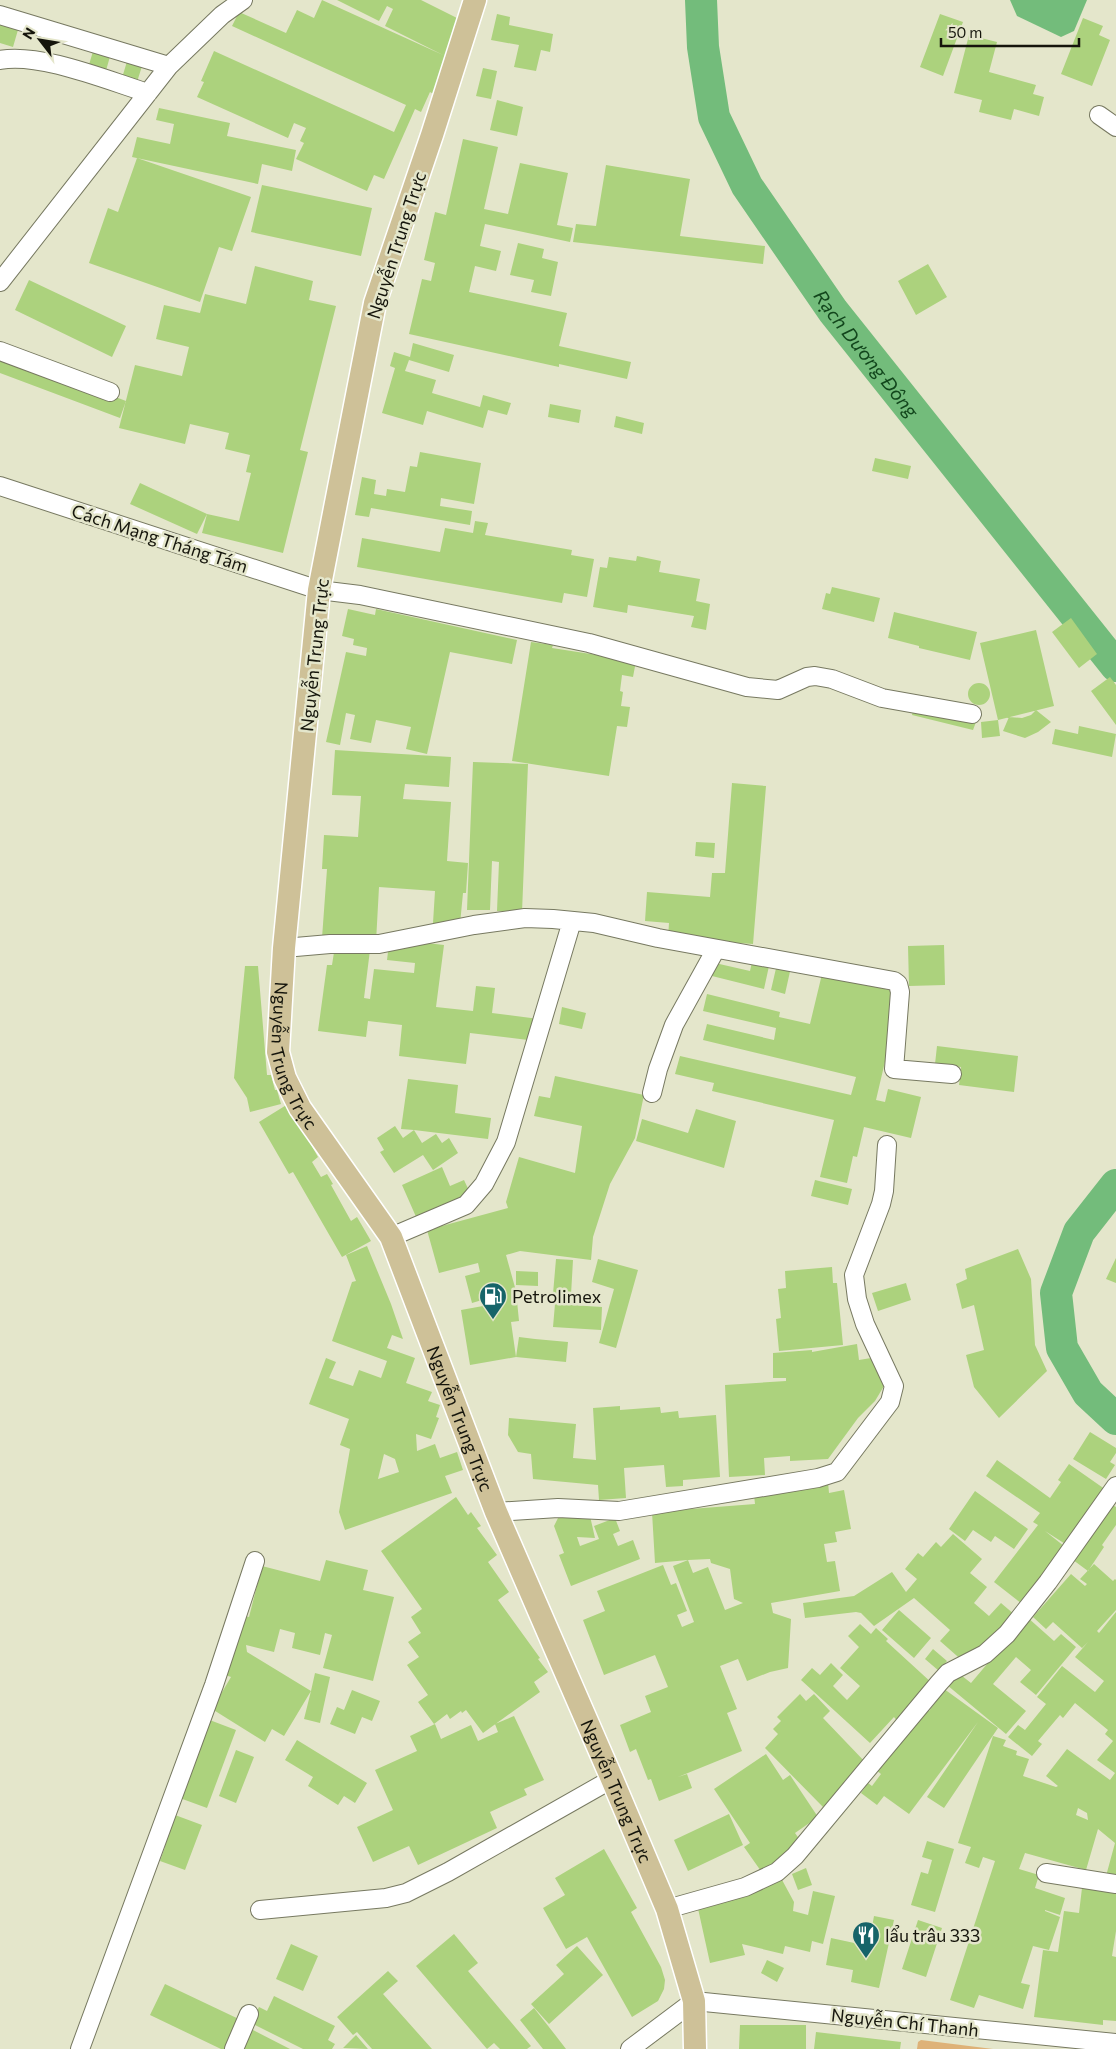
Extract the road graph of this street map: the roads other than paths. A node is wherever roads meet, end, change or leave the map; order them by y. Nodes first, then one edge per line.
1 (243, 0) edge
2 (476, 0) edge
3 (0, 15) edge
4 (0, 60) edge
5 (168, 66) junction
6 (148, 93) junction
7 (1099, 115) dead end
8 (1116, 126) edge
9 (0, 282) edge
10 (0, 351) edge
11 (110, 392) dead end
12 (0, 486) edge
13 (319, 590) junction
14 (972, 714) dead end
15 (572, 921) junction
16 (284, 948) junction
17 (716, 948) junction
18 (952, 1074) dead end
19 (652, 1093) dead end
20 (887, 1145) dead end
21 (391, 1237) junction
22 (1116, 1486) edge
23 (496, 1512) junction
24 (255, 1561) dead end
25 (612, 1778) junction
26 (1046, 1874) dead end
27 (1116, 1884) edge
28 (666, 1909) junction
29 (260, 1910) dead end
30 (694, 2001) junction
31 (250, 2014) dead end
32 (1116, 2044) edge
33 (80, 2049) edge
34 (234, 2049) edge
35 (630, 2049) edge
36 (695, 2049) edge

1 - 5 street
2 - 13 main road, Nguyễn Trung Trực
3 - 5 street
4 - 6 street
5 - 6 street
6 - 9 street
7 - 8 street
10 - 11 street
12 - 13 street, Cách Mạng Tháng Tám
13 - 14 street, Cách Mạng Tháng Tám
13 - 16 main road, Nguyễn Trung Trực
15 - 16 street
15 - 17 street
15 - 21 street
16 - 21 main road, Nguyễn Trung Trực
17 - 18 street
17 - 19 street
20 - 23 street
21 - 23 main road, Nguyễn Trung Trực
22 - 28 street
23 - 25 main road, Nguyễn Trung Trực
24 - 33 street
25 - 28 main road, Nguyễn Trung Trực
25 - 29 street
26 - 27 street
28 - 30 main road, Nguyễn Trung Trực
30 - 32 street, Nguyễn Chí Thanh
30 - 35 street
30 - 36 main road, Nguyễn Trung Trực
31 - 34 street

